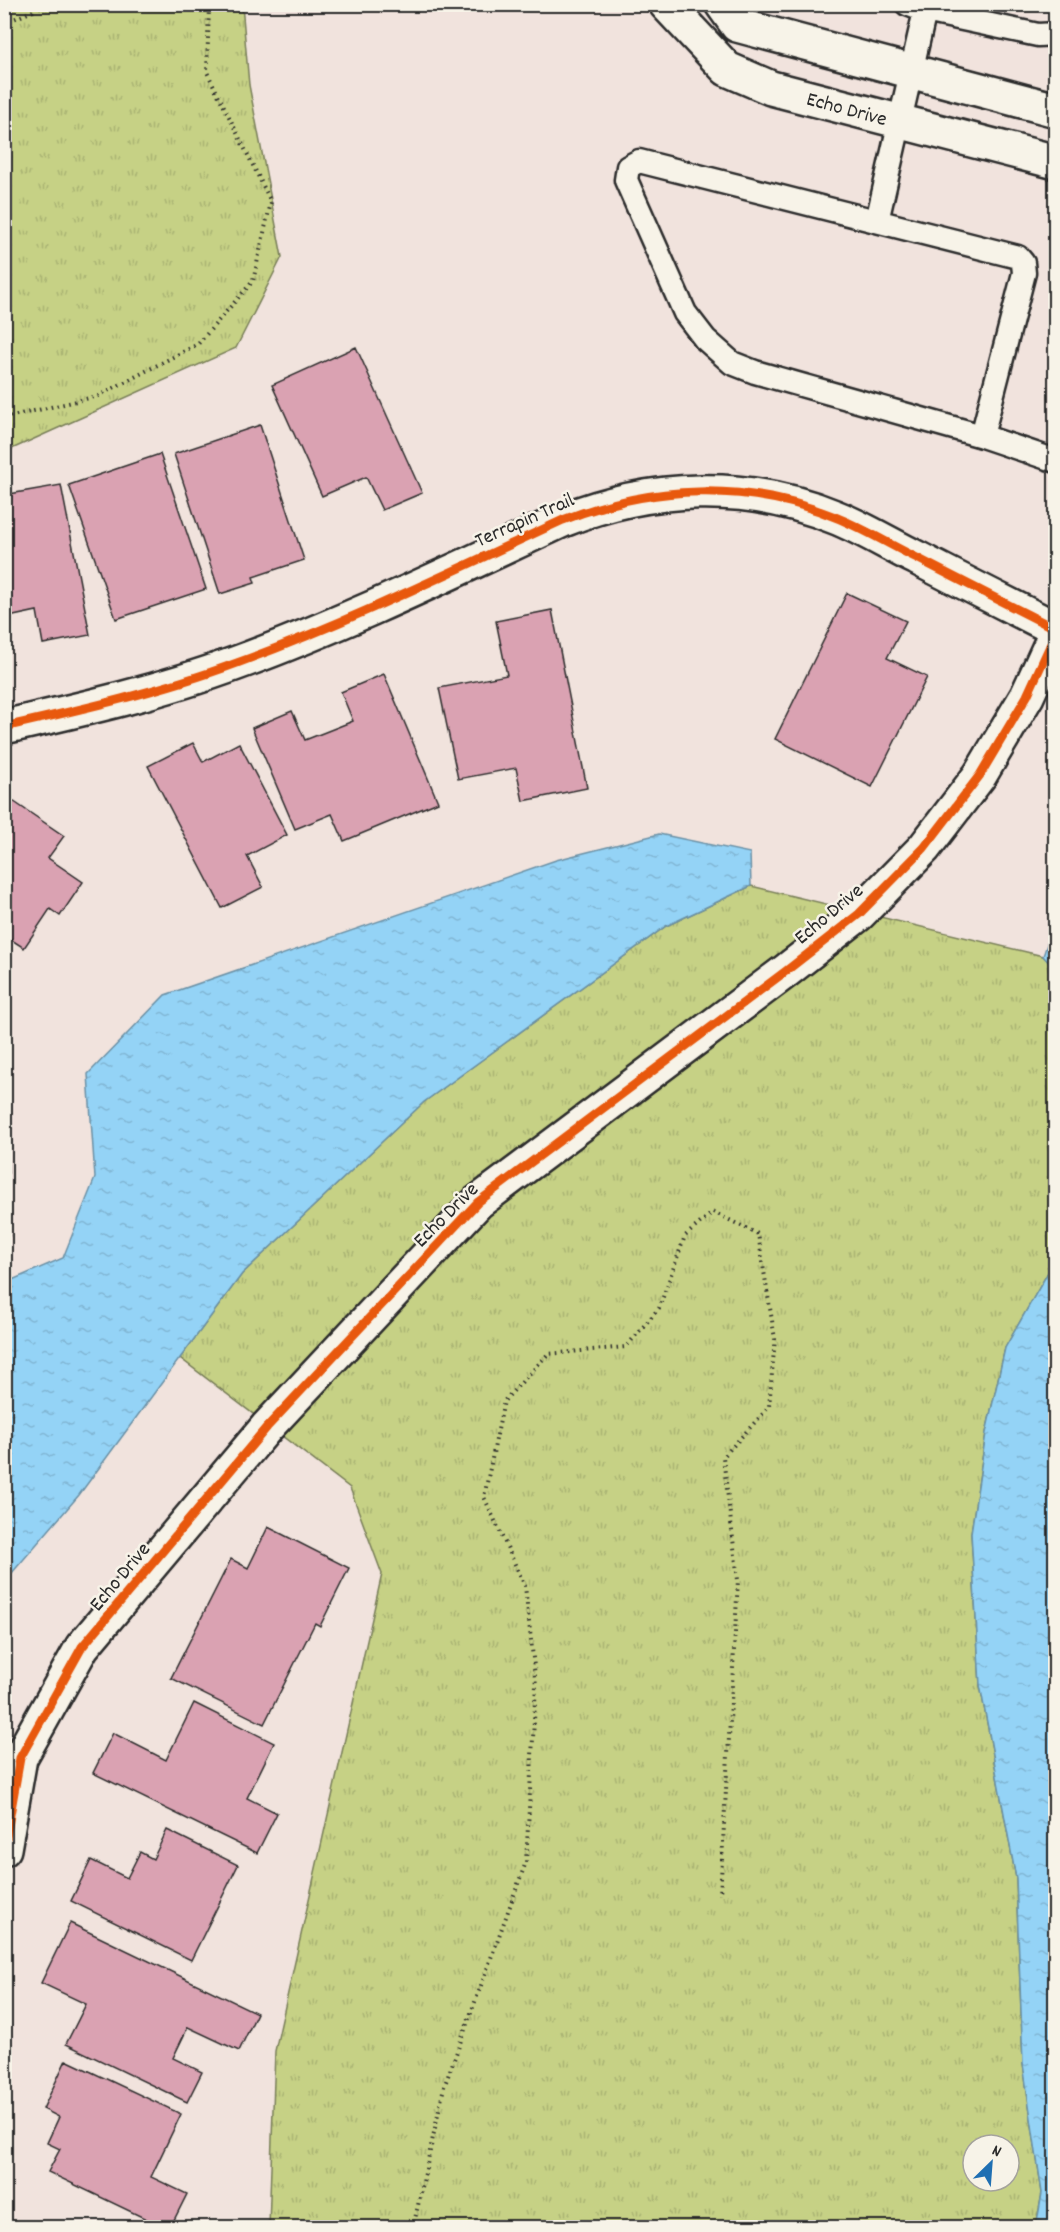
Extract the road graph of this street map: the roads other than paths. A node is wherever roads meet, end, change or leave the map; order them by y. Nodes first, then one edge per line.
1 (666, 4) edge
2 (722, 4) edge
3 (916, 8) edge
4 (1056, 34) edge
5 (913, 72) junction
6 (1056, 110) edge
7 (900, 122) junction
8 (1056, 162) edge
9 (877, 221) junction
10 (982, 436) junction
11 (1056, 461) edge
12 (1056, 631) edge
13 (4, 727) edge
14 (4, 1849) edge

1 - 7 street, Echo Drive
2 - 5 street
3 - 4 lane
3 - 5 lane
5 - 6 street
5 - 7 lane
7 - 8 street, Echo Drive
7 - 9 lane
9 - 10 lane
9 - 10 lane
10 - 11 lane
12 - 13 street, Terrapin Trail
12 - 14 street, Echo Drive

